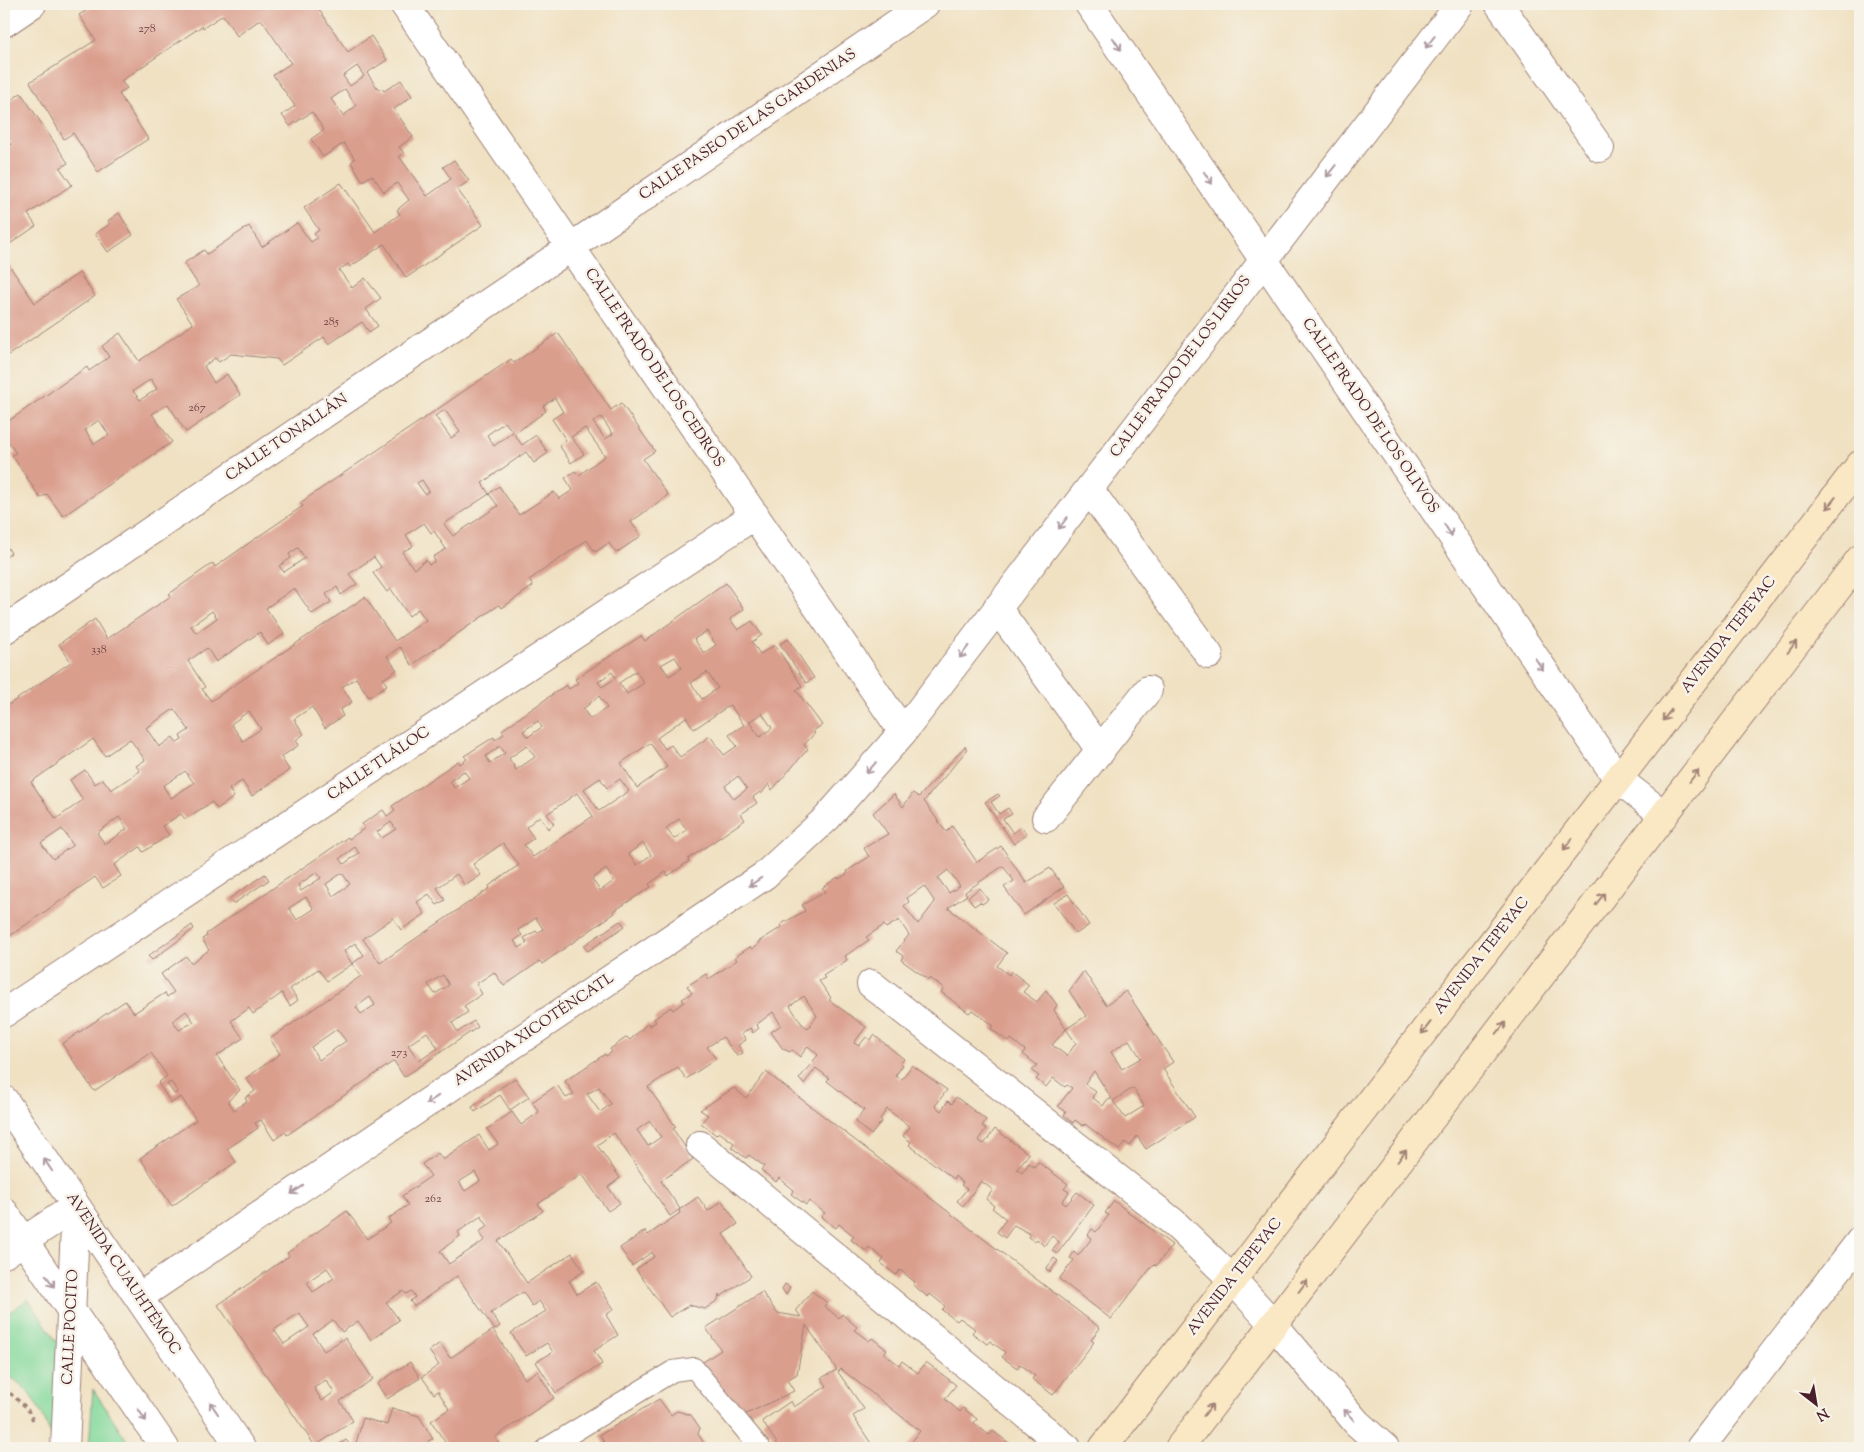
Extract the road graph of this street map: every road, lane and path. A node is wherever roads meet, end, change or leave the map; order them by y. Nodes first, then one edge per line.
1 (32, 4) edge
2 (404, 4) edge
3 (925, 4) edge
4 (1089, 4) edge
5 (1460, 4) edge
6 (1498, 4) edge
7 (4, 23) edge
8 (1600, 148) dead end
9 (571, 247) junction
10 (1263, 260) junction
11 (1860, 465) edge
12 (1089, 489) junction
13 (755, 515) junction
14 (1860, 559) edge
15 (997, 608) junction
16 (4, 630) edge
17 (1209, 655) dead end
18 (1148, 690) dead end
19 (903, 732) junction
20 (1101, 751) junction
21 (1618, 780) junction
22 (1664, 815) junction
23 (1046, 818) dead end
24 (871, 984) dead end
25 (4, 1013) edge
26 (4, 1100) edge
27 (700, 1145) dead end
28 (76, 1206) junction
29 (4, 1212) edge
30 (1860, 1241) edge
31 (13, 1247) edge
32 (1233, 1280) junction
33 (138, 1297) junction
34 (72, 1313) junction
35 (1274, 1324) junction
36 (4, 1388) edge
37 (34, 1424) dead end
38 (65, 1448) edge
39 (165, 1448) edge
40 (241, 1448) edge
41 (546, 1448) edge
42 (760, 1448) edge
43 (1067, 1448) edge
44 (1103, 1448) edge
45 (1179, 1448) edge
46 (1385, 1448) edge
47 (1700, 1448) edge

1 - 7 street
2 - 9 street, CALLE PRADO DE LOS CEDROS
3 - 9 street, CALLE PASEO DE LAS GARDENIAS
4 -> 10 street, CALLE PRADO DE LOS OLIVOS
5 -> 10 street, CALLE PRADO DE LOS LIRIOS
6 - 8 street
9 - 13 street, CALLE PRADO DE LOS CEDROS
9 - 16 street, CALLE TONALLÁN
10 - 12 street, CALLE PRADO DE LOS LIRIOS
10 -> 21 street, CALLE PRADO DE LOS OLIVOS
11 -> 21 street, AVENIDA TEPEYAC
12 -> 15 street, CALLE PRADO DE LOS LIRIOS
12 - 17 street
13 - 19 street, CALLE PRADO DE LOS CEDROS
13 - 25 street, CALLE TLÁLOC
22 -> 14 street
15 -> 19 street, CALLE PRADO DE LOS LIRIOS
15 - 20 street
18 - 20 street
19 -> 33 street, AVENIDA XICOTÉNCATL
20 - 23 street
21 - 22 street, CALLE PRADO DE LOS OLIVOS
21 -> 32 street, AVENIDA TEPEYAC
35 -> 22 street
24 - 32 street
28 -> 26 street, AVENIDA CUAUHTÉMOC
27 - 43 street
28 - 31 street
28 - 33 street, AVENIDA CUAUHTÉMOC
28 - 34 street, CALLE POCITO
29 - 31 street
30 - 47 street
31 -> 34 street
32 - 35 street
32 - 44 street, AVENIDA TEPEYAC
40 -> 33 street, AVENIDA CUAUHTÉMOC
34 - 38 street, CALLE POCITO
34 -> 39 street
45 -> 35 street
46 -> 35 street
36 - 37 path
41 - 42 lane

